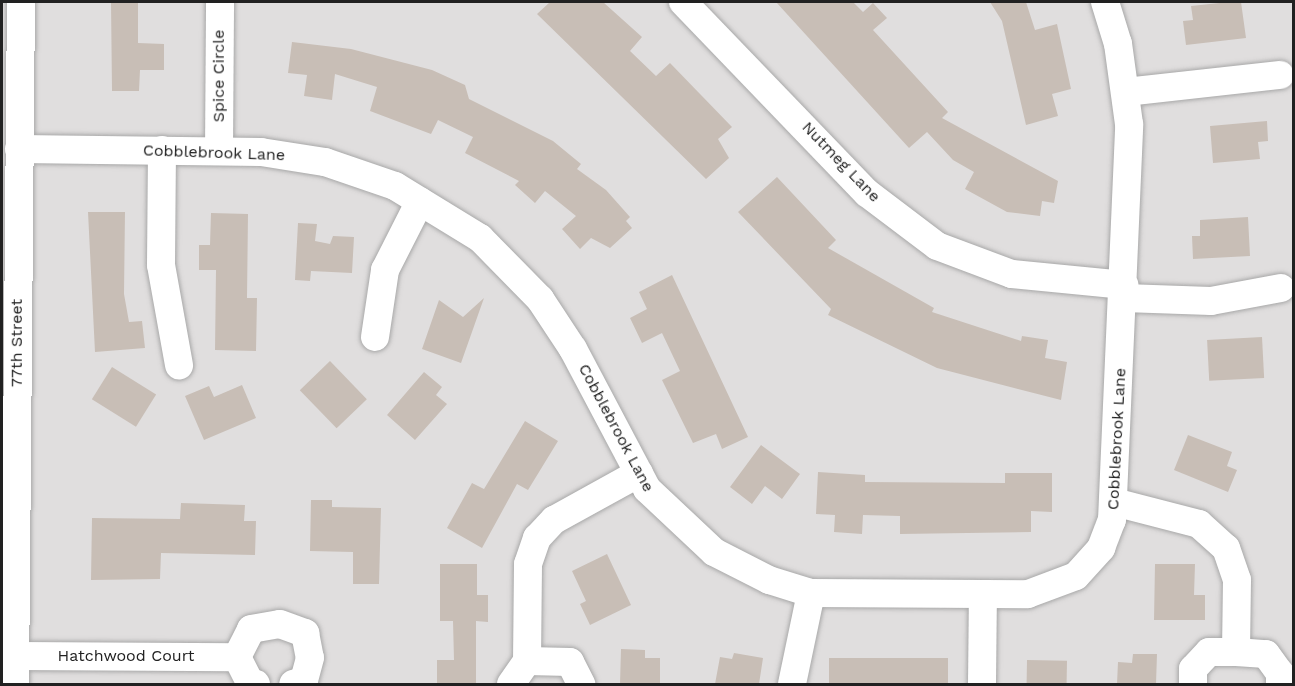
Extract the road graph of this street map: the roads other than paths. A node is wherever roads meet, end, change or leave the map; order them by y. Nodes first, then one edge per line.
1 (21, 2) edge
2 (220, 2) edge
3 (683, 2) edge
4 (1105, 2) edge
5 (1280, 75) dead end
6 (1126, 92) junction
7 (19, 149) junction
8 (162, 150) junction
9 (219, 151) junction
10 (420, 201) junction
11 (1281, 288) dead end
12 (1124, 292) junction
13 (375, 337) dead end
14 (179, 365) dead end
15 (9, 472) edge
16 (639, 473) junction
17 (1114, 502) junction
18 (811, 593) junction
19 (983, 595) junction
20 (1236, 652) junction
21 (15, 656) junction
22 (237, 657) junction
23 (527, 661) junction
24 (15, 684) edge
25 (256, 684) edge
26 (293, 684) edge
27 (511, 684) edge
28 (581, 684) edge
29 (792, 684) edge
30 (982, 684) edge
31 (1193, 684) edge
32 (1280, 684) edge

1 - 7 street, 77th Street
2 - 9 street, Spice Circle
3 - 12 street, Nutmeg Lane
4 - 6 street, Cobblebrook Lane
5 - 6 street
6 - 12 street, Cobblebrook Lane
7 - 8 street, Cobblebrook Lane
7 - 15 street, 77th Street
8 - 9 street, Cobblebrook Lane
8 - 14 street
9 - 10 street, Cobblebrook Lane
10 - 13 street
10 - 16 street, Cobblebrook Lane
11 - 12 street, Nutmeg Lane
12 - 17 street, Cobblebrook Lane
15 - 21 street, 77th Street
16 - 18 street, Cobblebrook Lane
16 - 23 street
17 - 19 street, Cobblebrook Lane
17 - 20 street
18 - 19 street, Cobblebrook Lane
18 - 29 street
19 - 30 street
20 - 31 street
20 - 32 street
21 - 22 street, Hatchwood Court
21 - 24 street, 77th Street
22 - 25 street
22 - 26 street
23 - 27 street
23 - 28 street

